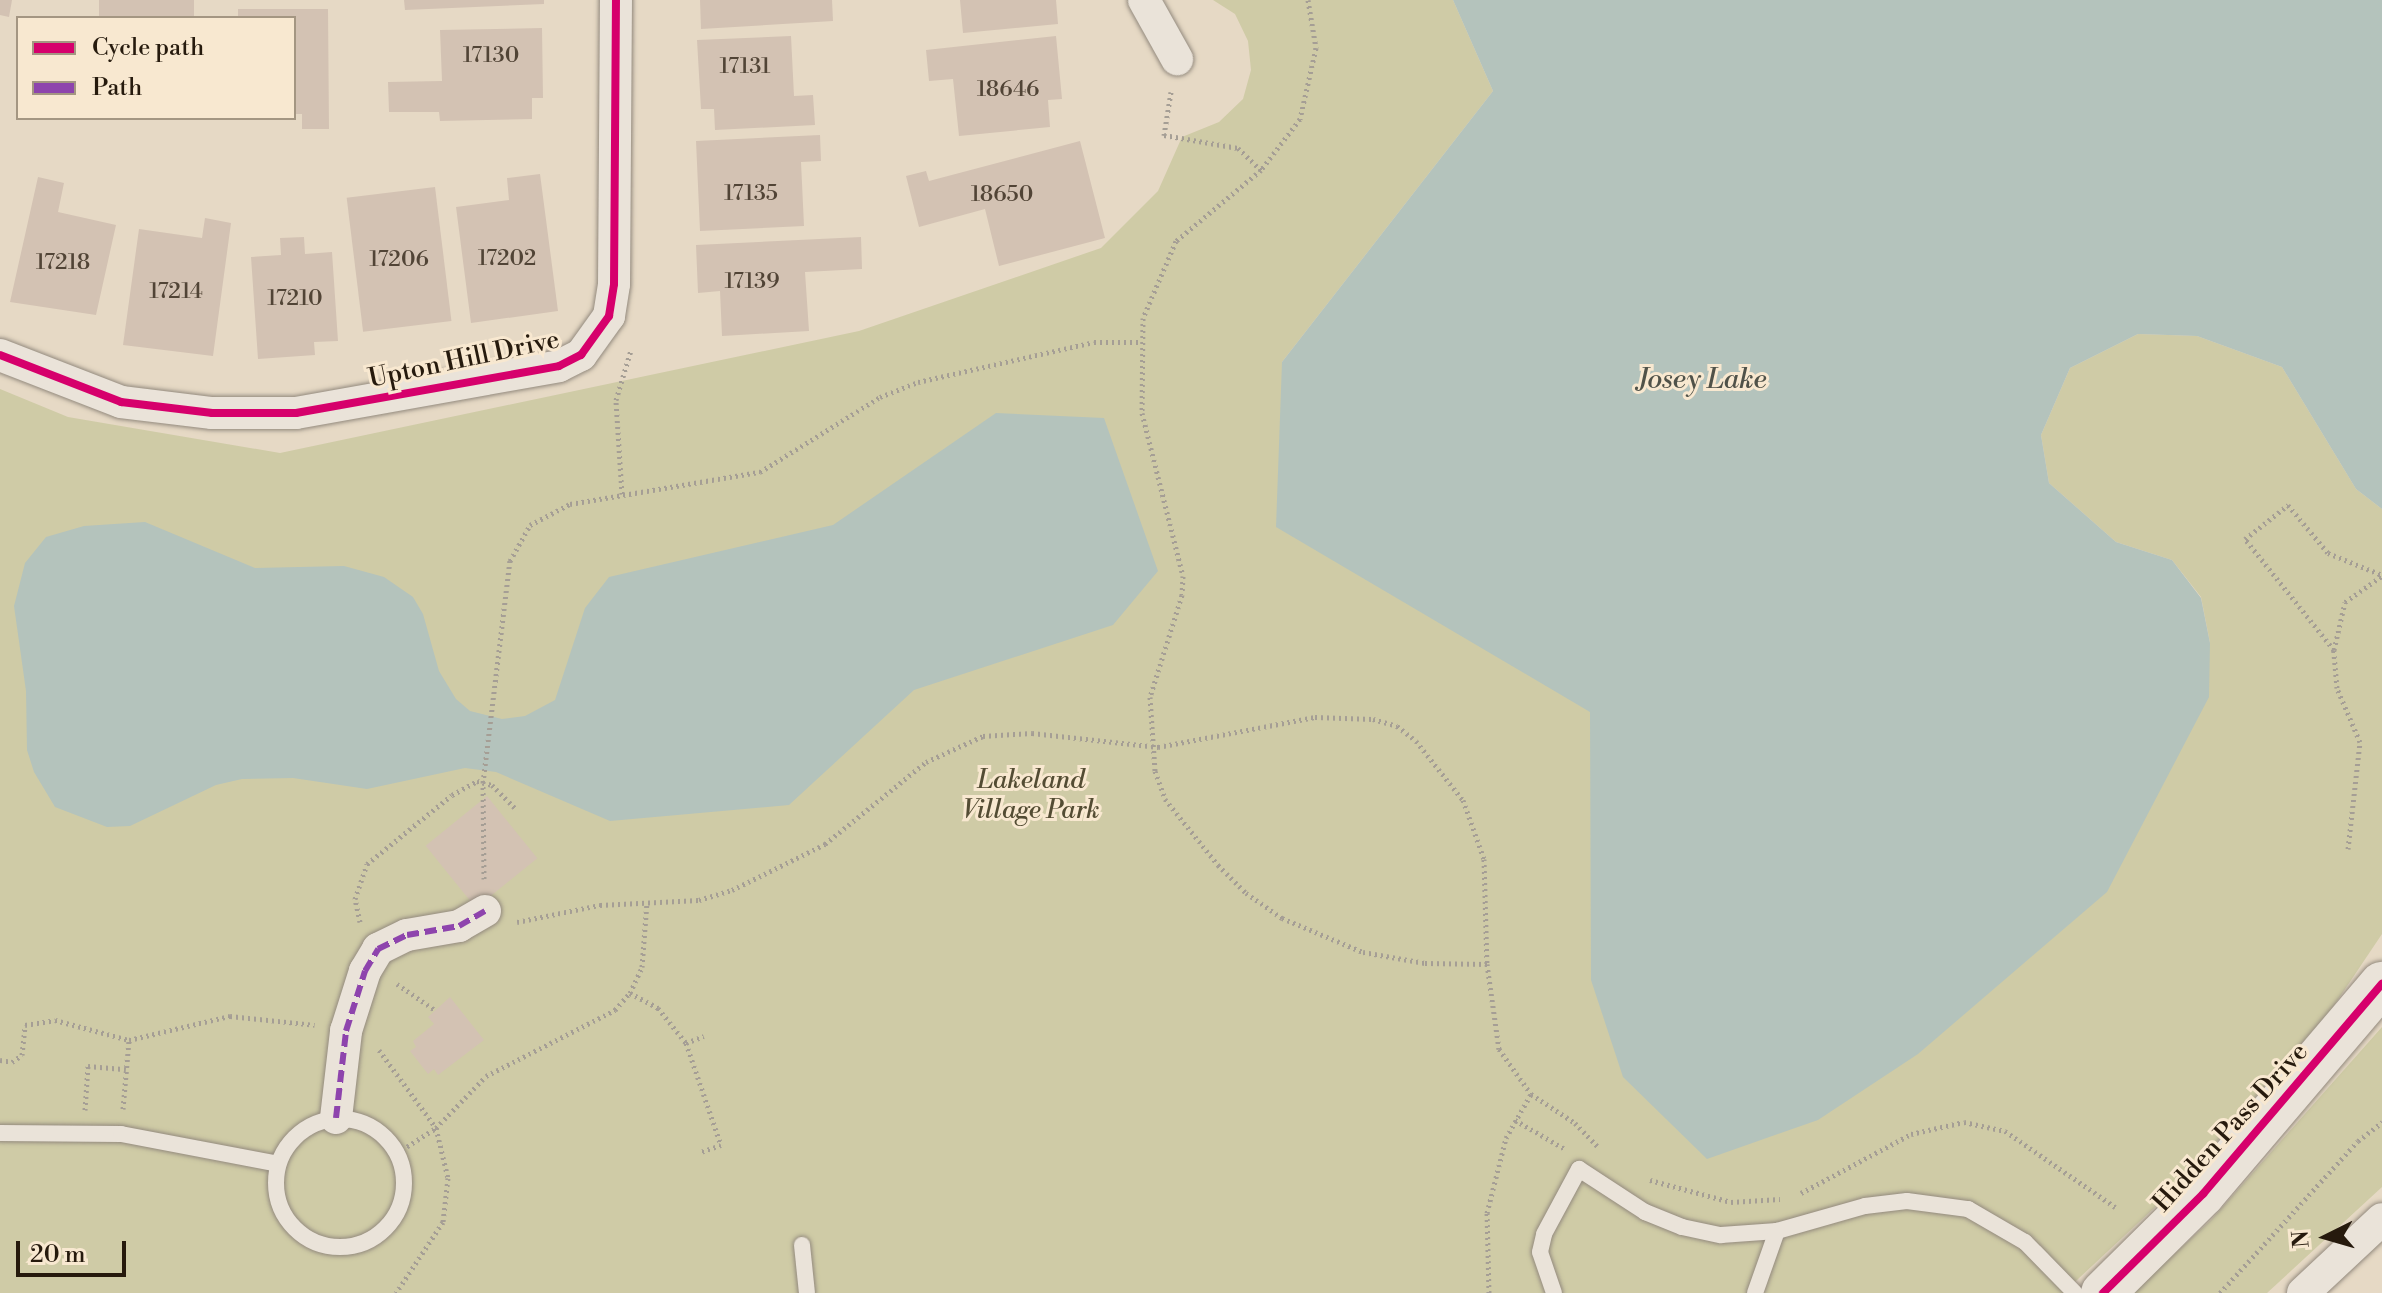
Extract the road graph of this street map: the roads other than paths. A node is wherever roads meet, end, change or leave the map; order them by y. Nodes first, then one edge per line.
1 (616, 0) edge
2 (1144, 0) edge
3 (1177, 59) road end
4 (0, 355) edge
5 (485, 911) road end
6 (2382, 984) edge
7 (336, 1118) junction
8 (0, 1133) edge
9 (278, 1164) junction
10 (2382, 1219) edge
11 (1777, 1231) junction
12 (802, 1245) dead end
13 (807, 1293) edge
14 (1554, 1293) edge
15 (1755, 1293) edge
16 (2075, 1293) edge
17 (2103, 1293) edge
18 (2303, 1293) edge

1 - 4 street, Upton Hill Drive
2 - 3 street
5 - 7 street
6 - 17 street, Hidden Pass Drive
7 - 9 lane
7 - 9 lane
8 - 9 lane
10 - 18 street
11 - 14 lane
11 - 15 lane
11 - 16 lane
12 - 13 lane

